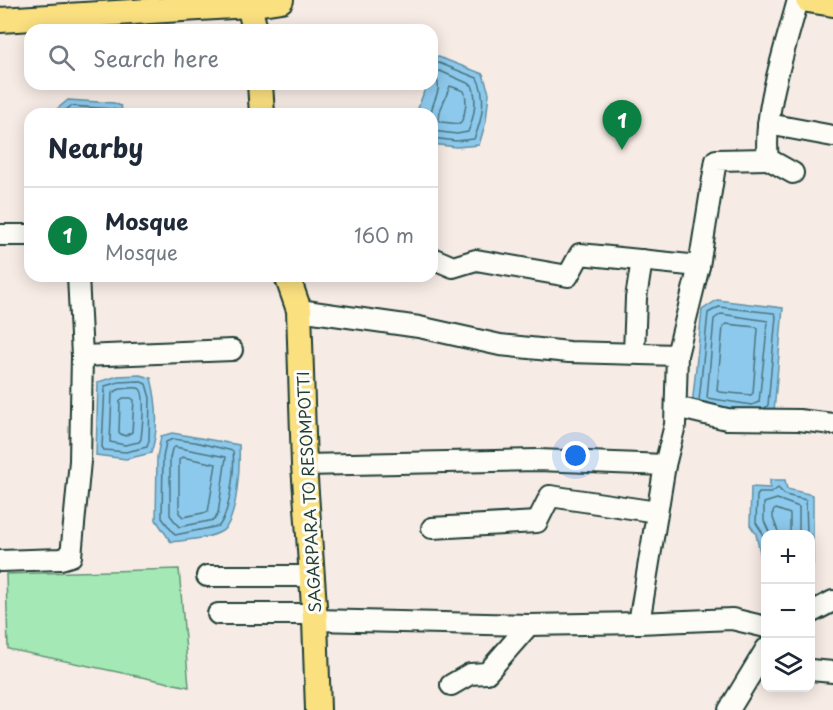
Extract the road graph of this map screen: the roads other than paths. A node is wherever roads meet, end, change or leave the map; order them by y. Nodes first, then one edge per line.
1 (90, 0) edge
2 (281, 0) edge
3 (798, 0) edge
4 (808, 0) edge
5 (833, 4) edge
6 (249, 5) junction
7 (0, 6) edge
8 (0, 20) edge
9 (254, 24) edge
10 (261, 90) edge
11 (262, 108) edge
12 (768, 124) junction
13 (833, 135) edge
14 (768, 159) junction
15 (794, 174) dead end
16 (0, 235) edge
17 (24, 235) edge
18 (642, 260) junction
19 (438, 261) edge
20 (699, 266) junction
21 (78, 282) edge
22 (290, 282) edge
23 (299, 310) junction
24 (232, 350) dead end
25 (633, 353) junction
26 (677, 355) junction
27 (82, 356) junction
28 (676, 407) junction
29 (833, 424) edge
30 (304, 465) junction
31 (665, 465) junction
32 (657, 512) junction
33 (432, 528) dead end
34 (0, 561) edge
35 (207, 576) dead end
36 (312, 576) junction
37 (833, 601) edge
38 (815, 610) edge
39 (218, 614) dead end
40 (314, 617) junction
41 (639, 623) junction
42 (528, 625) junction
43 (761, 626) edge
44 (761, 659) edge
45 (815, 670) edge
46 (833, 672) edge
47 (451, 684) dead end
48 (319, 710) edge
49 (729, 710) edge

1 - 7 main road
2 - 6 main road
3 - 12 street
4 - 5 main road
6 - 8 main road
6 - 9 main road
10 - 11 main road
12 - 13 street
12 - 14 street
14 - 15 street
14 - 20 street
16 - 17 street
18 - 19 street
18 - 20 street
18 - 25 street
20 - 26 street
21 - 27 street
22 - 23 main road, SAGARPARA TO RESOMPOTTI
23 - 25 street
23 - 30 main road, SAGARPARA TO RESOMPOTTI
24 - 27 street
25 - 26 street
26 - 28 street
27 - 34 street
28 - 29 street
28 - 31 street
30 - 31 street
30 - 36 main road, SAGARPARA TO RESOMPOTTI
31 - 32 street
32 - 33 street
32 - 41 street
35 - 36 street
36 - 40 main road, SAGARPARA TO RESOMPOTTI
37 - 38 street
39 - 40 street
40 - 42 street
40 - 48 main road, SAGARPARA TO RESOMPOTTI
41 - 42 street
41 - 43 street
42 - 47 street
44 - 49 street
45 - 46 street

